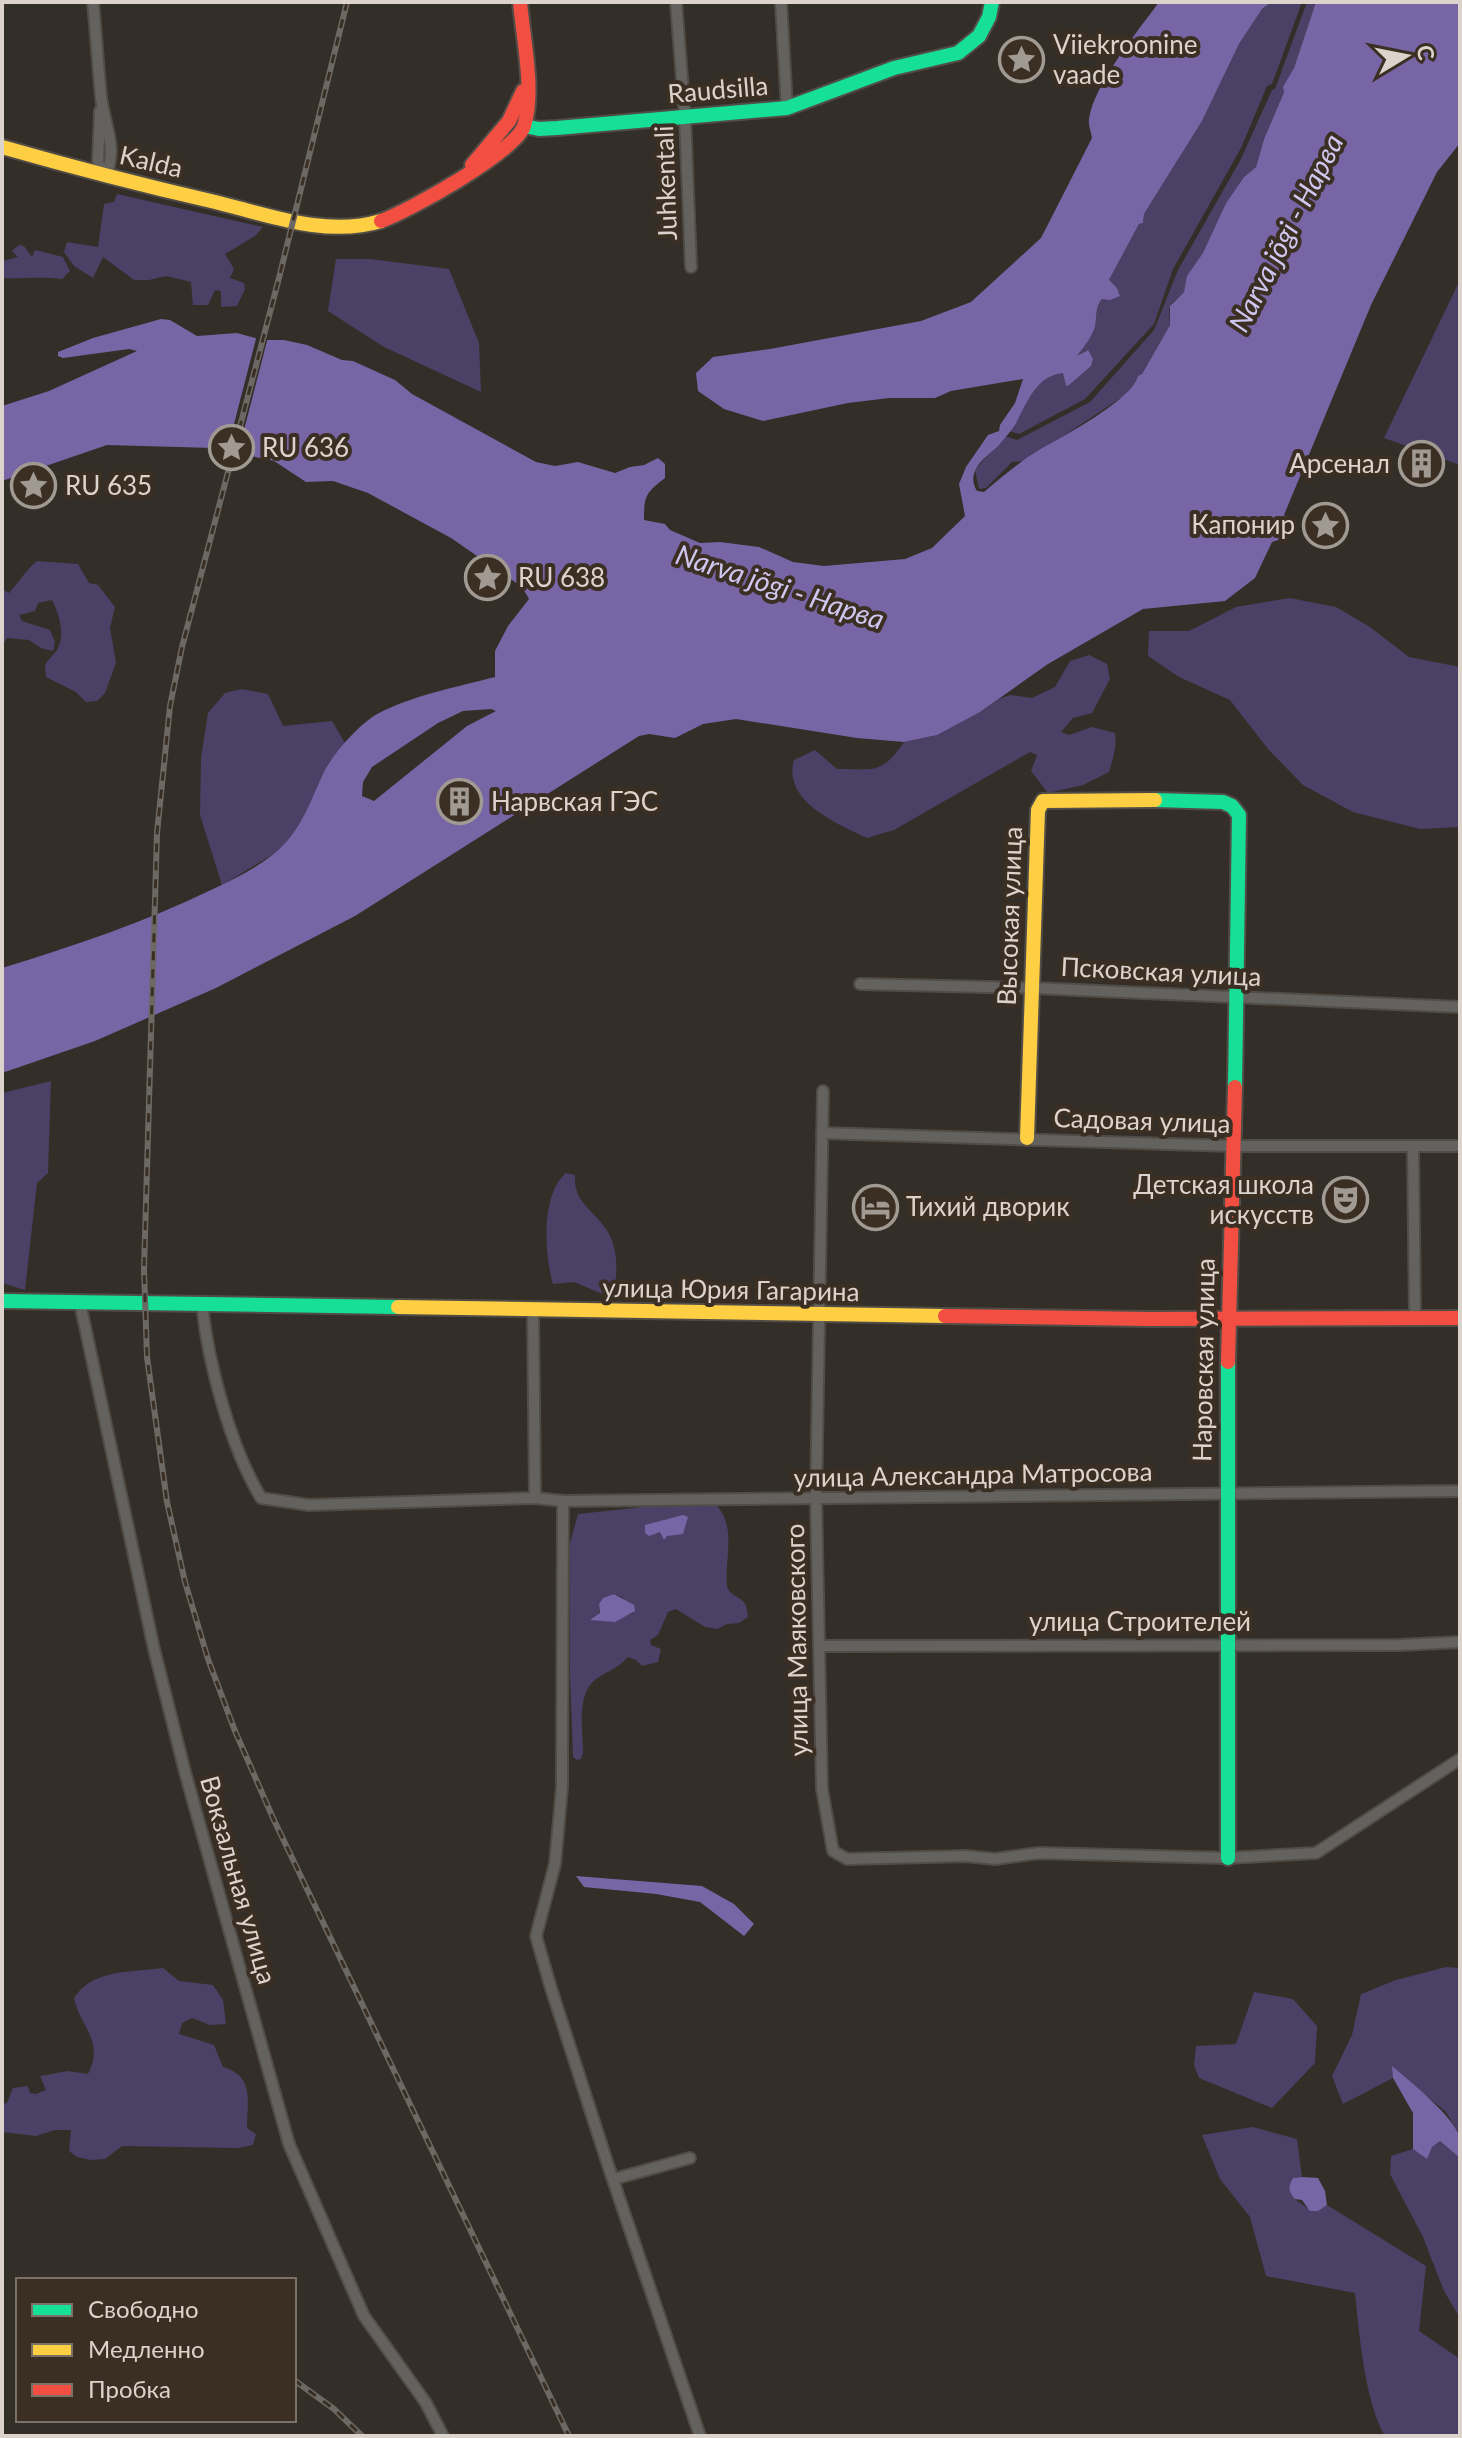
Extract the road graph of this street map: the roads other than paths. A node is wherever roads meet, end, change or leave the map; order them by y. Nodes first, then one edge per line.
1 (93, 2) edge
2 (520, 2) edge
3 (676, 2) edge
4 (781, 2) edge
5 (992, 2) edge
6 (787, 108) junction
7 (685, 117) junction
8 (519, 124) junction
9 (2, 147) edge
10 (105, 176) junction
11 (691, 267) dead end
12 (1239, 815) joint
13 (860, 984) dead end
14 (1033, 988) junction
15 (1237, 998) junction
16 (1460, 1007) edge
17 (823, 1091) dead end
18 (822, 1133) junction
19 (1027, 1138) junction
20 (1233, 1146) junction
21 (1460, 1146) edge
22 (1413, 1147) junction
23 (2, 1301) edge
24 (80, 1303) junction
25 (202, 1304) junction
26 (533, 1311) junction
27 (819, 1315) junction
28 (1460, 1318) edge
29 (1415, 1319) junction
30 (1228, 1320) junction
31 (1460, 1491) edge
32 (1226, 1496) junction
33 (535, 1498) junction
34 (816, 1499) junction
35 (563, 1501) junction
36 (1460, 1642) edge
37 (1227, 1643) junction
38 (820, 1646) junction
39 (1460, 1759) edge
40 (1228, 1858) junction
41 (690, 2158) dead end
42 (614, 2179) junction
43 (443, 2436) edge
44 (700, 2436) edge

1 - 10 street
2 - 8 street
3 - 7 street, Juhkentali
4 - 6 street
5 - 6 street, Raudsilla
6 - 7 street, Raudsilla
7 - 8 street, Raudsilla
7 - 11 street, Juhkentali
8 - 10 street, Kalda
9 - 10 street, Kalda
12 - 14 street, Высокая улица
12 - 15 street, Наровская улица
13 - 14 street, Псковская улица
14 - 15 street, Псковская улица
14 - 19 street, Высокая улица
15 - 16 street, Псковская улица
15 - 20 street, Наровская улица
17 - 18 street, улица Маяковского
18 - 19 street, Садовая улица
18 - 27 street, улица Маяковского
19 - 20 street, Садовая улица
20 - 22 street, Садовая улица
20 - 30 street, Наровская улица
21 - 22 street, Садовая улица
22 - 29 street
23 - 24 street, улица Юрия Гагарина
24 - 25 street, улица Юрия Гагарина
24 - 43 street, Вокзальная улица
25 - 26 street, улица Юрия Гагарина
25 - 33 street, улица Александра Матросова
26 - 27 street, улица Юрия Гагарина
26 - 33 street
27 - 30 street, улица Юрия Гагарина
27 - 34 street, улица Маяковского
28 - 29 street, улица Юрия Гагарина
29 - 30 street, улица Юрия Гагарина
30 - 32 street, Наровская улица
31 - 32 street, улица Александра Матросова
32 - 34 street, улица Александра Матросова
32 - 37 street, Наровская улица
33 - 35 street, улица Александра Матросова
34 - 35 street, улица Александра Матросова
34 - 38 street, улица Маяковского
35 - 42 street
36 - 37 street, улица Строителей
37 - 38 street, улица Строителей
37 - 40 street, Наровская улица
38 - 40 street, улица Маяковского
39 - 40 street
41 - 42 street
42 - 44 street

